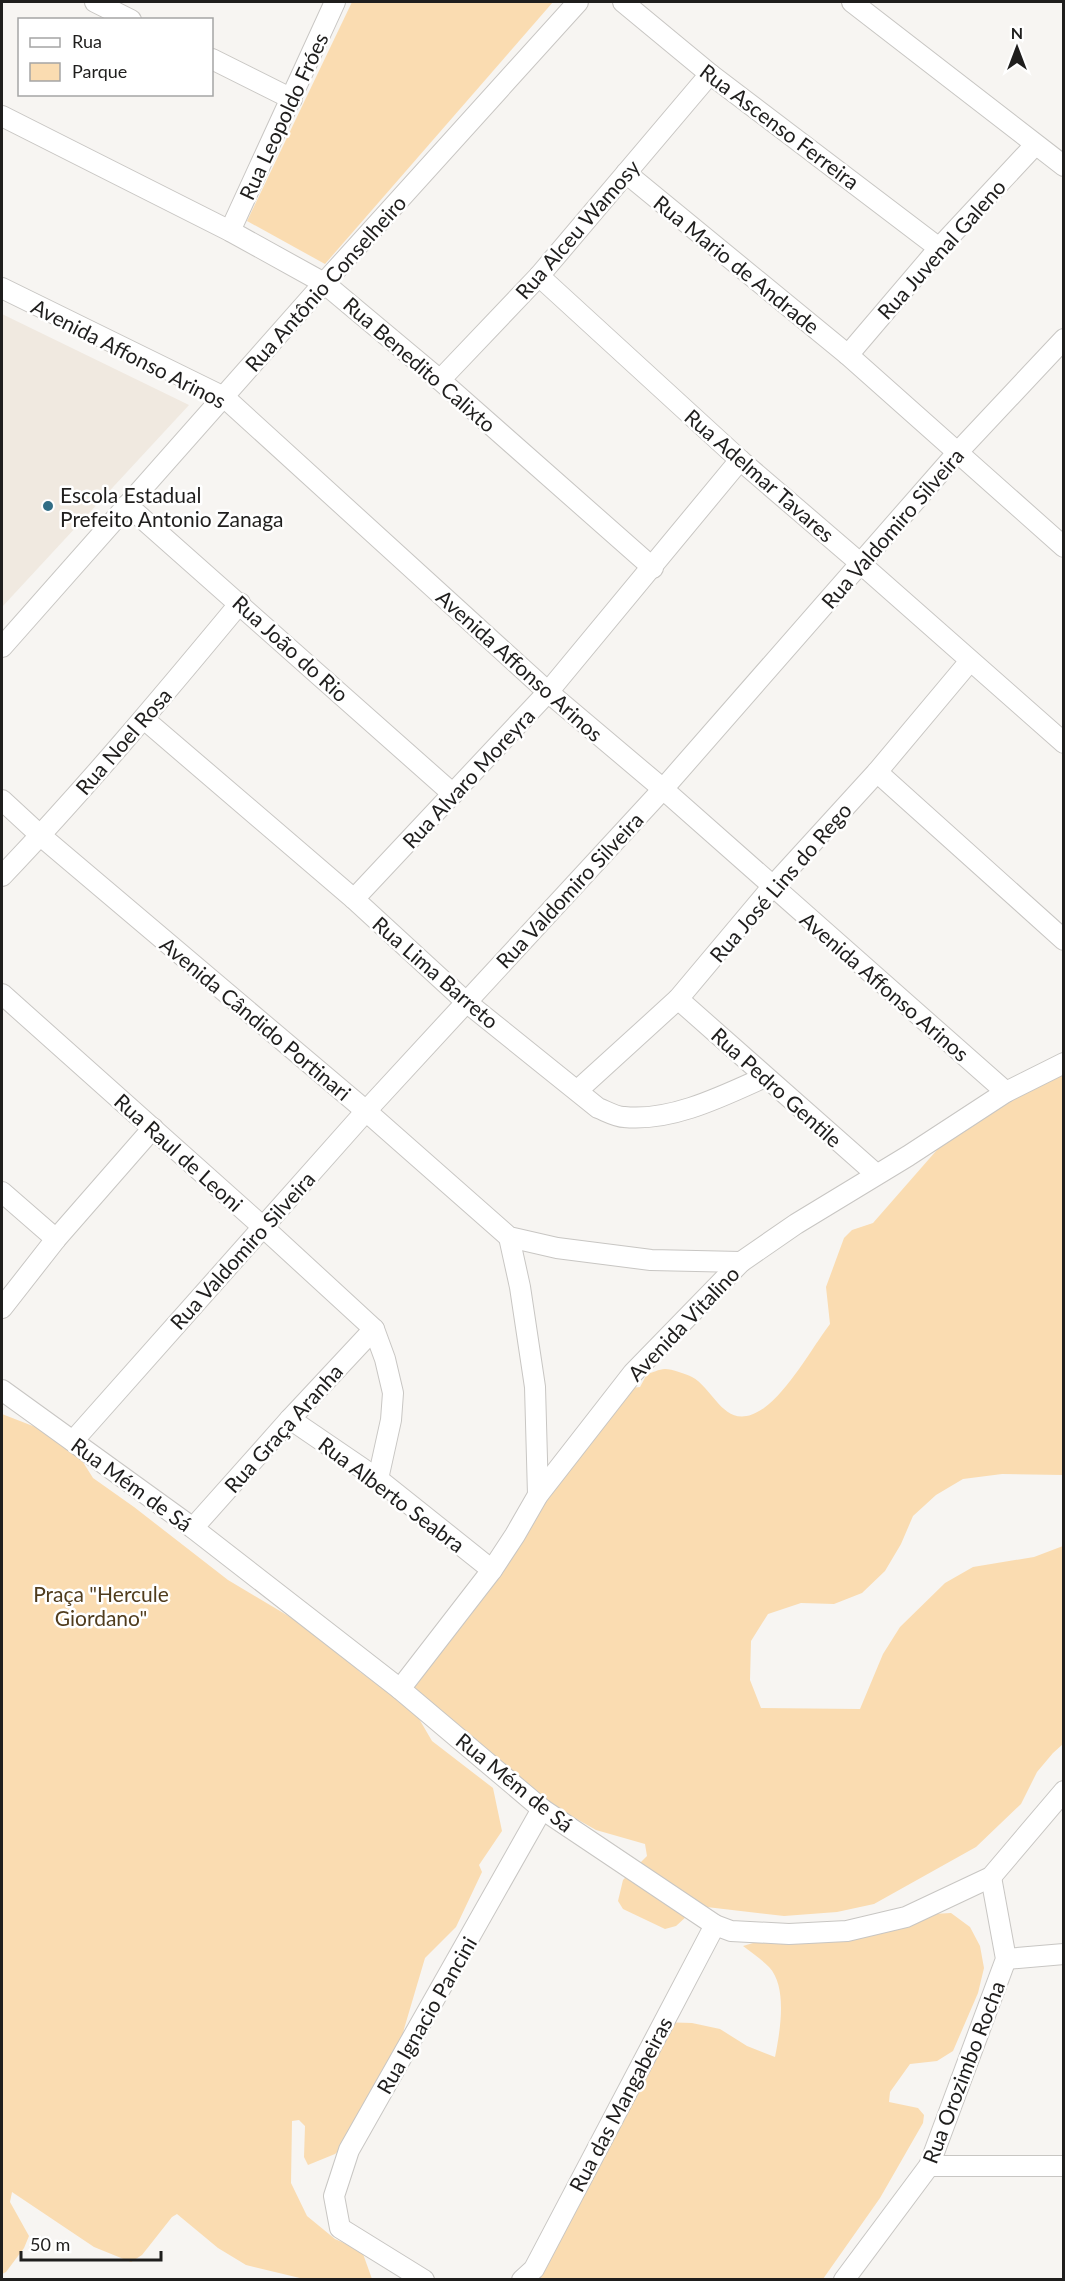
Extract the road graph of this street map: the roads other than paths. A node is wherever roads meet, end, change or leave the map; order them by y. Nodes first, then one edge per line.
1 (95, 2) edge
2 (335, 2) edge
3 (578, 2) edge
4 (623, 2) edge
5 (852, 2) edge
6 (127, 18) edge
7 (213, 60) edge
8 (710, 74) junction
9 (292, 99) junction
10 (2, 116) edge
11 (1035, 145) junction
12 (1064, 166) edge
13 (627, 173) junction
14 (230, 231) junction
15 (939, 248) junction
16 (539, 276) junction
17 (324, 283) junction
18 (2, 288) edge
19 (1064, 339) edge
20 (848, 355) junction
21 (440, 380) junction
22 (224, 397) junction
23 (957, 453) junction
24 (740, 460) junction
25 (128, 505) junction
26 (1064, 547) edge
27 (860, 563) junction
28 (652, 568) junction
29 (240, 603) junction
30 (2, 647) edge
31 (970, 661) junction
32 (548, 692) junction
33 (144, 719) junction
34 (1064, 743) edge
35 (877, 772) junction
36 (663, 789) junction
37 (453, 794) junction
38 (2, 800) edge
39 (41, 836) junction
40 (2, 876) edge
41 (772, 886) junction
42 (354, 899) junction
43 (1064, 940) edge
44 (2, 994) edge
45 (678, 999) junction
46 (465, 1001) junction
47 (1064, 1063) edge
48 (765, 1077) junction
49 (578, 1090) junction
50 (1006, 1092) junction
51 (366, 1111) junction
52 (153, 1128) junction
53 (876, 1174) junction
54 (2, 1192) edge
55 (263, 1227) junction
56 (509, 1237) junction
57 (56, 1239) junction
58 (741, 1262) junction
59 (2, 1308) edge
60 (374, 1329) junction
61 (2, 1390) edge
62 (290, 1419) junction
63 (73, 1441) junction
64 (378, 1479) junction
65 (538, 1495) junction
66 (193, 1528) junction
67 (492, 1570) junction
68 (400, 1689) junction
69 (1064, 1791) edge
70 (542, 1809) junction
71 (991, 1877) junction
72 (714, 1925) junction
73 (1064, 1954) edge
74 (1006, 1959) junction
75 (929, 2166) junction
76 (1064, 2166) edge
77 (424, 2280) edge
78 (522, 2280) edge
79 (844, 2280) edge

1 - 6 street
2 - 9 street, Rua Leopoldo Fróes
3 - 17 street, Rua Antônio Conselheiro
4 - 8 street, Rua Ascenso Ferreira
5 - 11 street
7 - 9 street
8 - 13 street, Rua Alceu Wamosy
8 - 15 street, Rua Ascenso Ferreira
9 - 14 street, Rua Leopoldo Fróes
10 - 14 street, Rua Benedito Calixto
11 - 12 street
11 - 15 street, Rua Juvenal Galeno
13 - 16 street, Rua Alceu Wamosy
13 - 20 street, Rua Mario de Andrade
14 - 17 street, Rua Benedito Calixto
15 - 20 street, Rua Juvenal Galeno
16 - 21 street, Rua Alceu Wamosy
16 - 24 street, Rua Adelmar Tavares
17 - 21 street, Rua Benedito Calixto
17 - 22 street, Rua Antônio Conselheiro
18 - 22 street, Avenida Affonso Arinos
19 - 23 street, Rua Valdomiro Silveira
20 - 23 street, Rua Mario de Andrade
21 - 28 street, Rua Benedito Calixto
22 - 25 street, Rua Antônio Conselheiro
22 - 32 street, Avenida Affonso Arinos
23 - 26 street, Rua Mario de Andrade
23 - 27 street, Rua Valdomiro Silveira
24 - 27 street, Rua Adelmar Tavares
24 - 28 street, Rua Alvaro Moreyra
25 - 29 street, Rua João do Rio
25 - 30 street, Rua Antônio Conselheiro
27 - 31 street, Rua Adelmar Tavares
27 - 36 street, Rua Valdomiro Silveira
28 - 32 street, Rua Alvaro Moreyra
29 - 33 street, Rua Noel Rosa
29 - 37 street, Rua João do Rio
31 - 34 street, Rua Adelmar Tavares
31 - 35 street, Rua José Lins do Rego
32 - 36 street, Avenida Affonso Arinos
32 - 37 street, Rua Alvaro Moreyra
33 - 39 street, Rua Noel Rosa
33 - 42 street, Rua Lima Barreto
35 - 41 street, Rua José Lins do Rego
35 - 43 street
36 - 41 street, Avenida Affonso Arinos
36 - 46 street, Rua Valdomiro Silveira
37 - 42 street, Rua Alvaro Moreyra
38 - 39 street, Avenida Cândido Portinari
39 - 40 street, Rua Noel Rosa
39 - 51 street, Avenida Cândido Portinari
41 - 45 street, Rua José Lins do Rego
41 - 50 street, Avenida Affonso Arinos
42 - 46 street, Rua Lima Barreto
44 - 52 street, Rua Raul de Leoni
45 - 48 street, Rua Pedro Gentile
45 - 49 street, Rua José Lins do Rego
46 - 49 street, Rua Lima Barreto
46 - 51 street, Rua Valdomiro Silveira
47 - 50 street, Avenida Vitalino
48 - 49 street, Rua Lima Barreto
48 - 53 street, Rua Pedro Gentile
50 - 53 street, Avenida Vitalino
51 - 55 street, Rua Valdomiro Silveira
51 - 56 street, Avenida Cândido Portinari
52 - 55 street, Rua Raul de Leoni
52 - 57 street
53 - 58 street, Avenida Vitalino
54 - 57 street
55 - 60 street, Rua Raul de Leoni
55 - 63 street, Rua Valdomiro Silveira
56 - 58 street, Avenida Cândido Portinari
56 - 65 street
57 - 59 street
58 - 65 street, Avenida Vitalino
60 - 62 street, Rua Graça Aranha
60 - 64 street, Rua Raul de Leoni
61 - 63 street, Rua Mém de Sá
62 - 64 street, Rua Alberto Seabra
62 - 66 street, Rua Graça Aranha
63 - 66 street, Rua Mém de Sá
64 - 67 street, Rua Alberto Seabra
65 - 67 street, Avenida Vitalino
66 - 68 street, Rua Mém de Sá
67 - 68 street, Avenida Vitalino
68 - 70 street, Rua Mém de Sá
69 - 71 street, Rua Mém de Sá
70 - 72 street, Rua Mém de Sá
70 - 77 street, Rua Ignacio Pancini
71 - 72 street, Rua Mém de Sá
71 - 74 street, Rua Orozimbo Rocha
72 - 78 street, Rua das Mangabeiras
73 - 74 street
74 - 75 street, Rua Orozimbo Rocha
75 - 76 street
75 - 79 street, Rua Orozimbo Rocha

